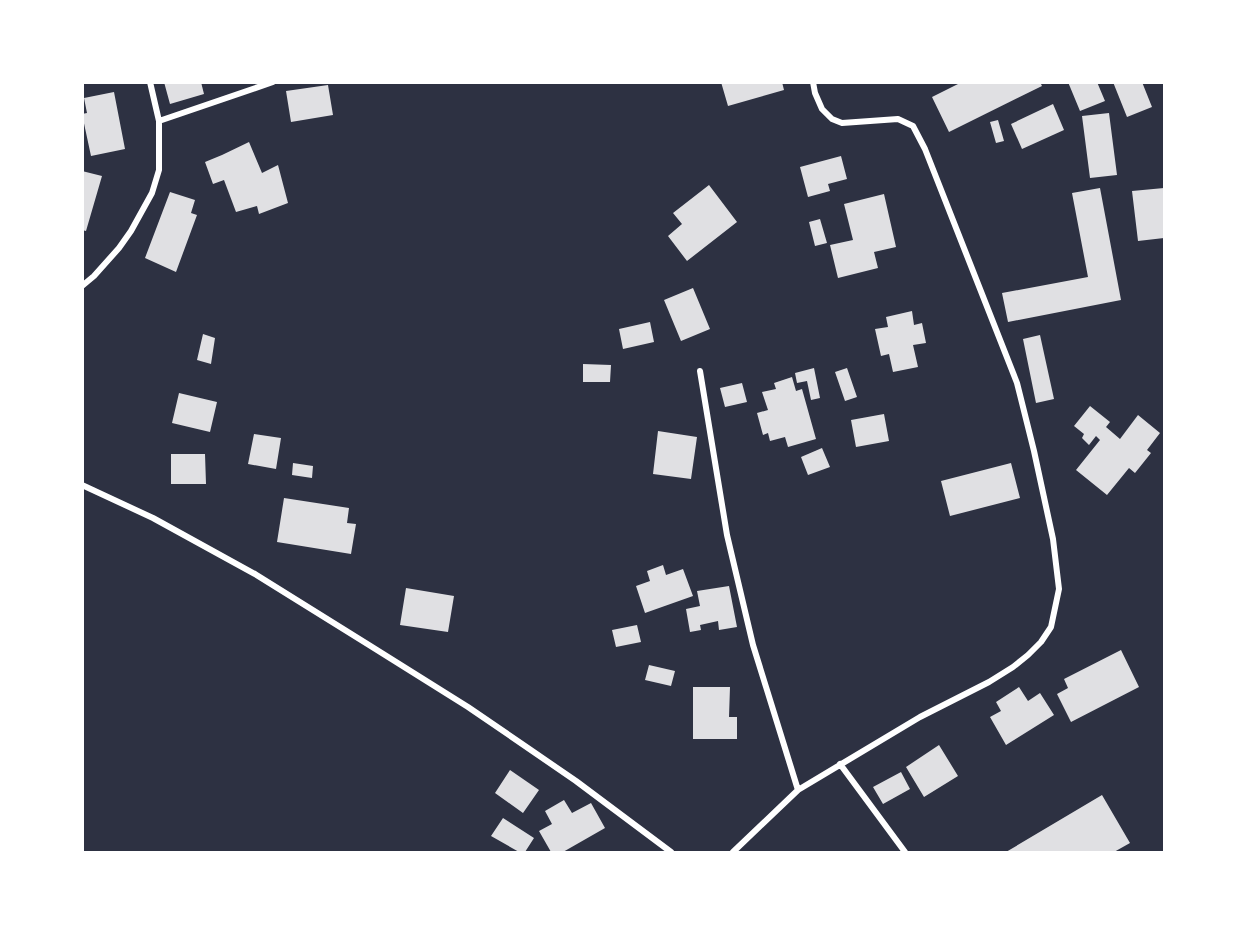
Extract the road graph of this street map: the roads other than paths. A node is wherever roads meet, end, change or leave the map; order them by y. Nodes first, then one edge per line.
1 (150, 82) edge
2 (273, 82) edge
3 (813, 82) edge
4 (159, 121) junction
5 (82, 286) edge
6 (700, 371) dead end
7 (82, 485) edge
8 (840, 764) junction
9 (798, 789) junction
10 (671, 852) edge
11 (733, 852) edge
12 (905, 852) edge

1 - 4 street
2 - 4 street
3 - 8 street
4 - 5 street
6 - 9 street
7 - 10 street
8 - 9 street
8 - 12 street
9 - 11 street

